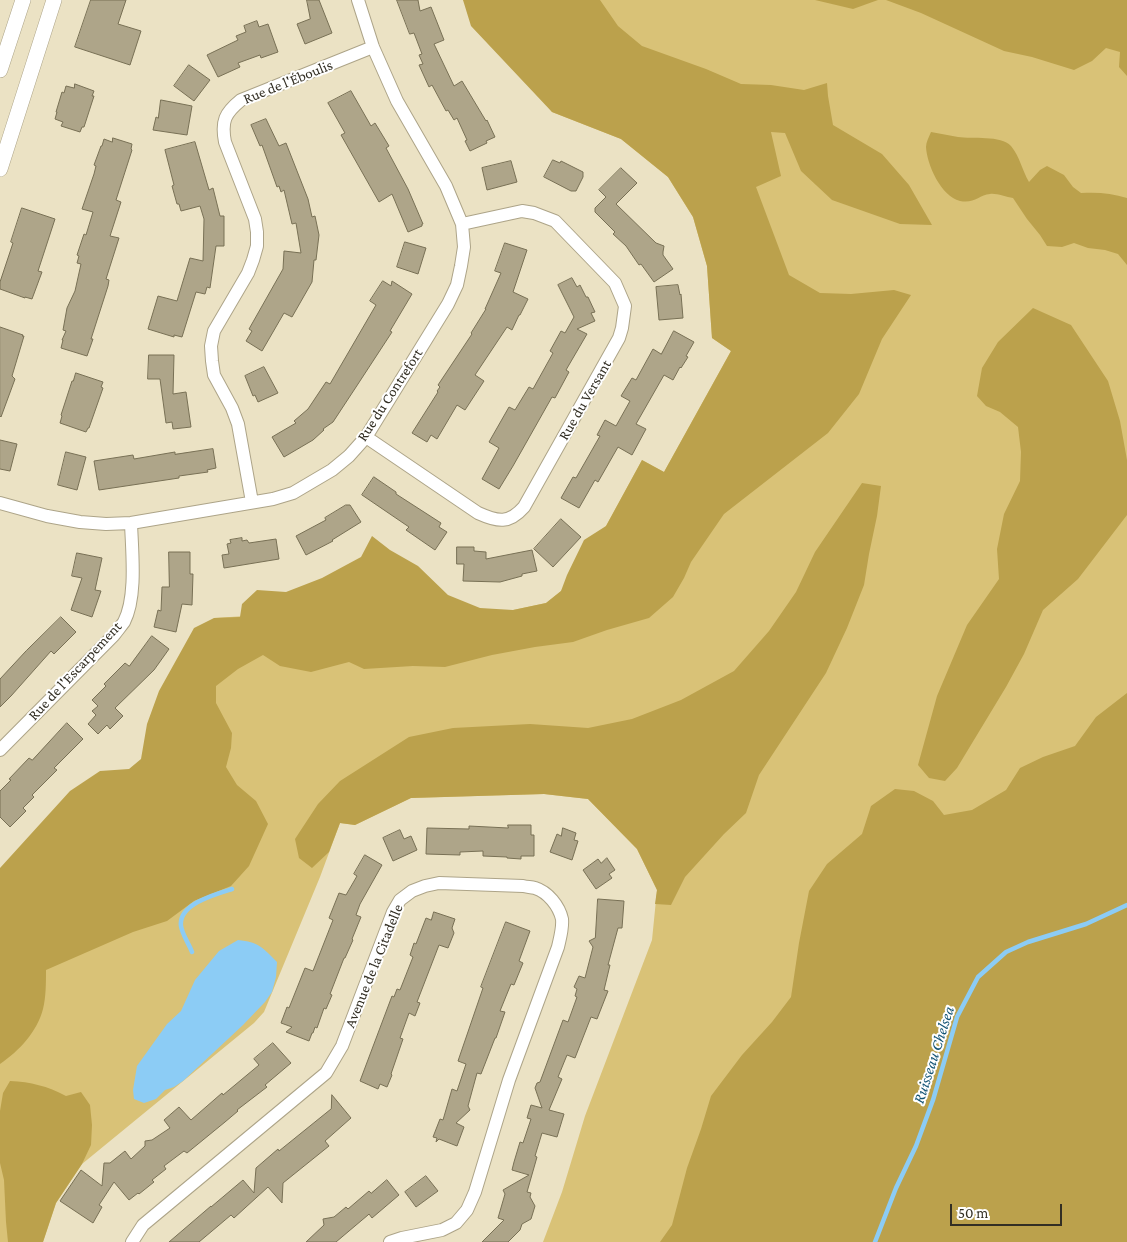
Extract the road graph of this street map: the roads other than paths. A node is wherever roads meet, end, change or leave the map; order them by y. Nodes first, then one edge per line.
1 (23, 0) edge
2 (54, 0) edge
3 (358, 0) edge
4 (373, 48) junction
5 (0, 70) edge
6 (0, 169) edge
7 (462, 224) junction
8 (366, 437) junction
9 (252, 502) junction
10 (0, 503) edge
11 (131, 523) junction
12 (0, 750) edge
13 (132, 1242) edge
14 (390, 1242) edge

1 - 5 street
2 - 6 street
3 - 4 street, Rue du Contrefort
4 - 7 street, Rue du Contrefort
4 - 9 street, Rue de l'Éboulis
7 - 8 street, Rue du Contrefort
7 - 8 street, Rue du Versant
8 - 9 street, Rue du Contrefort
9 - 11 street, Rue du Contrefort
10 - 11 street, Rue du Contrefort
11 - 12 street, Rue de l'Escarpement
13 - 14 street, Avenue de la Citadelle

